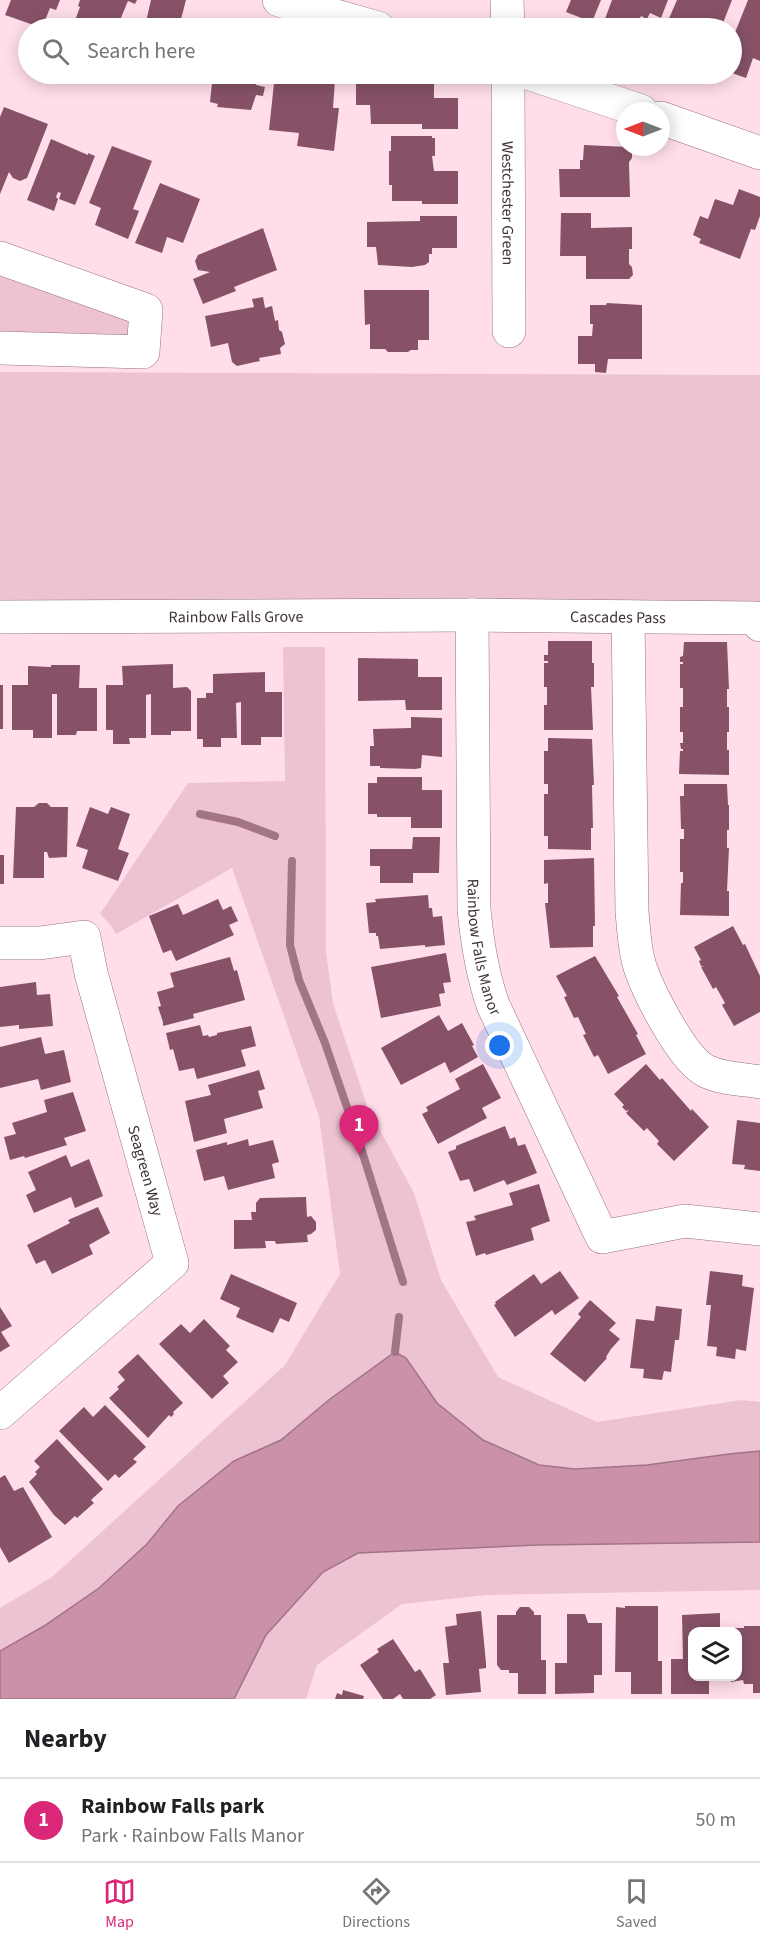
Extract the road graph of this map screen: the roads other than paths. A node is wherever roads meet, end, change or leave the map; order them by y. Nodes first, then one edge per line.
1 (279, 0) edge
2 (507, 0) edge
3 (343, 18) edge
4 (508, 18) edge
5 (508, 84) edge
6 (561, 84) edge
7 (616, 103) edge
8 (670, 121) edge
9 (760, 153) edge
10 (0, 258) edge
11 (509, 331) dead end
12 (0, 348) edge
13 (472, 615) junction
14 (0, 617) edge
15 (628, 617) junction
16 (760, 625) edge
17 (0, 943) edge
18 (760, 1082) edge
19 (760, 1229) edge
20 (0, 1413) edge

1 - 3 street
2 - 4 street
5 - 11 street, Westchester Green
6 - 7 street
8 - 9 street
10 - 12 street
13 - 14 street, Rainbow Falls Grove
13 - 15 street, Cascades Pass
13 - 19 street, Rainbow Falls Manor
15 - 16 street, Cascades Pass
15 - 18 street
17 - 20 street, Seagreen Way

